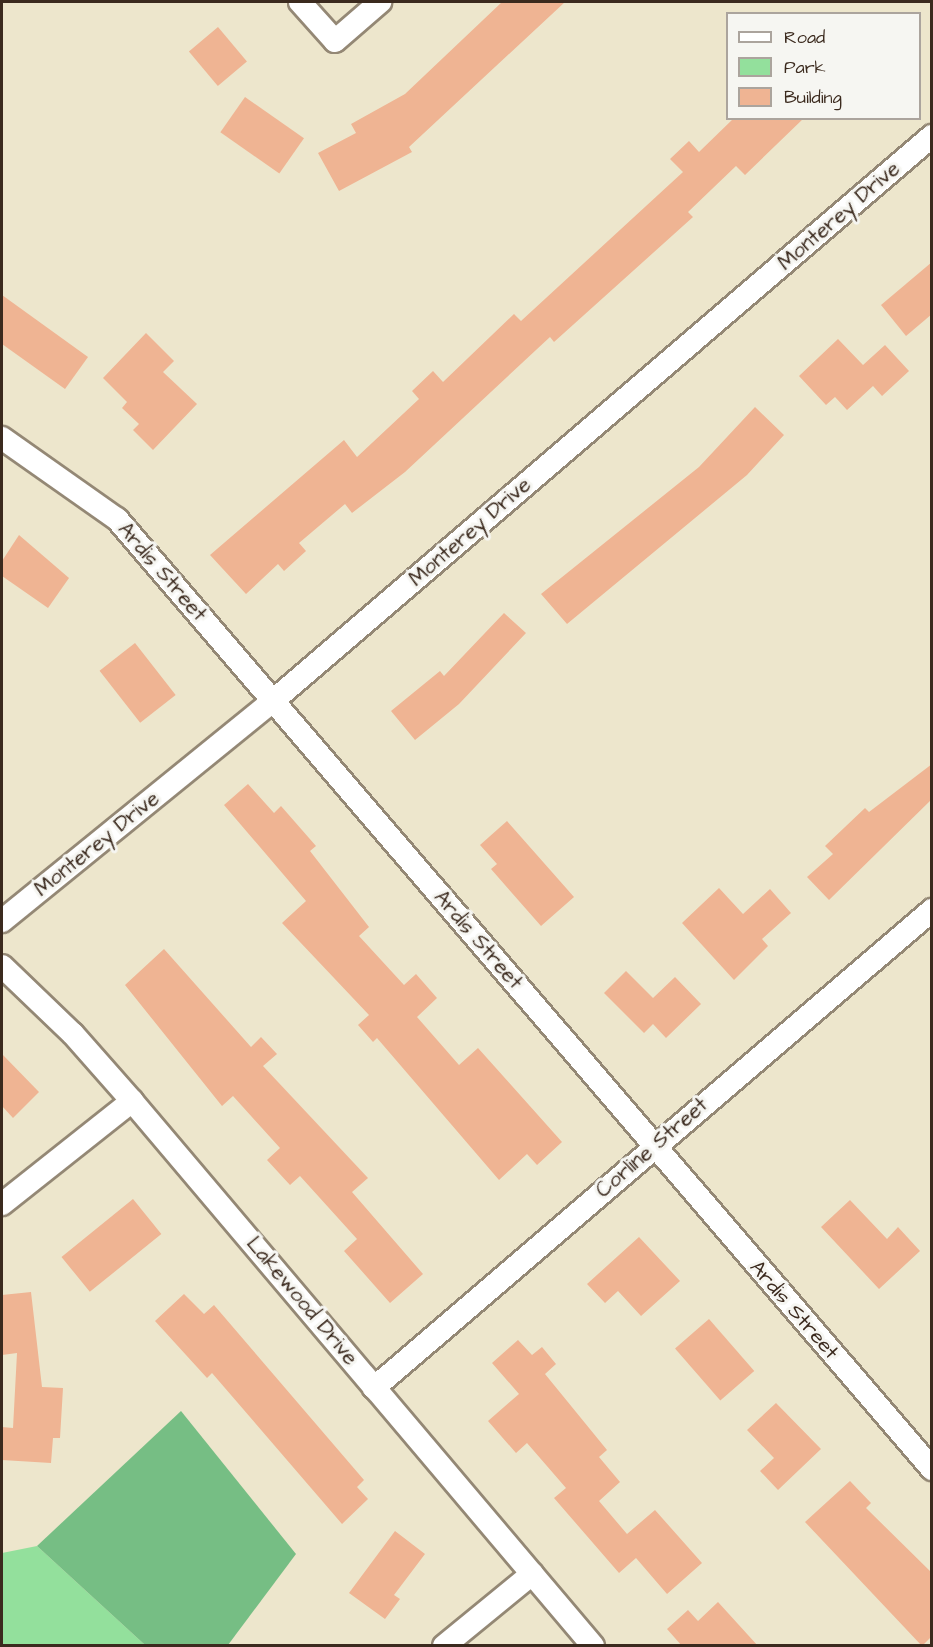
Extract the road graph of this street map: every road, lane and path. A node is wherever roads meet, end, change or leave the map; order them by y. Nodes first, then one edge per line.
1 (300, 2) edge
2 (380, 2) edge
3 (932, 136) edge
4 (2, 438) edge
5 (273, 701) junction
6 (932, 910) edge
7 (2, 921) edge
8 (2, 966) edge
9 (132, 1101) junction
10 (654, 1147) junction
11 (2, 1204) edge
12 (374, 1388) junction
13 (932, 1469) edge
14 (532, 1574) junction
15 (444, 1646) edge
16 (593, 1646) edge

1 - 2 street
3 - 5 street, Monterey Drive
4 - 5 street, Ardis Street
5 - 7 street, Monterey Drive
5 - 10 street, Ardis Street
6 - 10 street, Corline Street
8 - 9 street, Lakewood Drive
9 - 11 street
9 - 12 street, Lakewood Drive
10 - 12 street, Corline Street
10 - 13 street, Ardis Street
12 - 14 street, Lakewood Drive
14 - 15 street
14 - 16 street, Lakewood Drive

